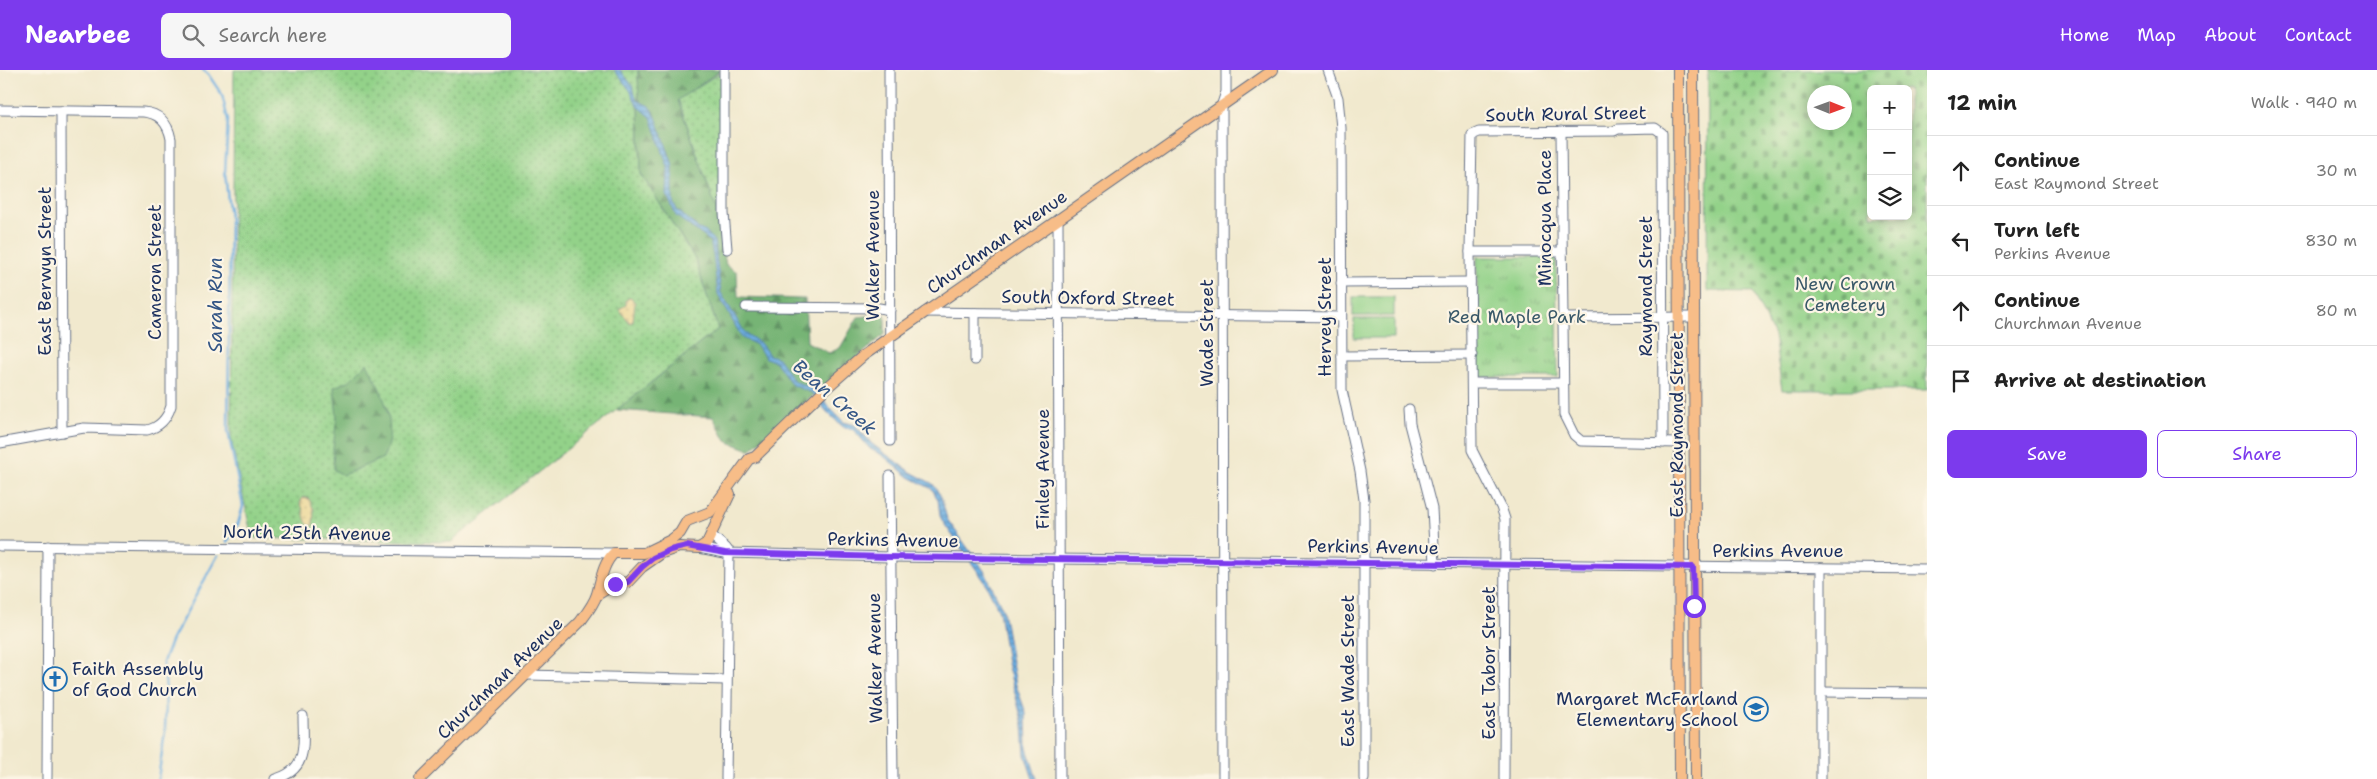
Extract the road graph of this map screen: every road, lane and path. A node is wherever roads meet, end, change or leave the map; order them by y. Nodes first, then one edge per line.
1 (724, 70) edge
2 (889, 70) edge
3 (1226, 70) edge
4 (1273, 70) edge
5 (1328, 70) edge
6 (1678, 70) edge
7 (1693, 70) edge
8 (1222, 104) junction
9 (0, 110) edge
10 (61, 111) junction
11 (1660, 130) joint
12 (1561, 132) junction
13 (1472, 135) joint
14 (1058, 219) junction
15 (727, 249) dead end
16 (1470, 252) junction
17 (1562, 252) junction
18 (1470, 282) junction
19 (1341, 283) junction
20 (746, 307) dead end
21 (890, 310) junction
22 (925, 312) junction
23 (975, 312) junction
24 (1059, 314) junction
25 (1223, 316) junction
26 (1693, 316) junction
27 (1341, 317) junction
28 (1662, 317) junction
29 (1678, 317) junction
30 (1562, 318) junction
31 (889, 337) junction
32 (1342, 356) junction
33 (1472, 356) junction
34 (975, 360) dead end
35 (1472, 383) junction
36 (1562, 383) junction
37 (1409, 408) dead end
38 (62, 432) junction
39 (890, 440) dead end
40 (0, 443) edge
41 (1663, 443) junction
42 (1678, 443) junction
43 (755, 457) junction
44 (890, 476) dead end
45 (696, 519) junction
46 (680, 533) junction
47 (711, 534) junction
48 (0, 546) edge
49 (48, 546) junction
50 (687, 546) junction
51 (699, 548) junction
52 (729, 552) junction
53 (614, 553) junction
54 (890, 557) junction
55 (1060, 559) junction
56 (1223, 562) junction
57 (1364, 563) junction
58 (1435, 564) junction
59 (1505, 565) junction
60 (1678, 567) junction
61 (1693, 567) junction
62 (604, 568) junction
63 (1821, 568) junction
64 (1927, 569) edge
65 (620, 583) junction
66 (597, 595) junction
67 (528, 675) junction
68 (726, 680) junction
69 (1822, 692) junction
70 (1927, 692) edge
71 (303, 716) dead end
72 (47, 779) edge
73 (275, 779) edge
74 (420, 779) edge
75 (726, 779) edge
76 (893, 779) edge
77 (1060, 779) edge
78 (1223, 779) edge
79 (1364, 779) edge
80 (1504, 779) edge
81 (1680, 779) edge
82 (1696, 779) edge
83 (1821, 779) edge

1 - 15 street
2 - 21 street, Walker Avenue
3 - 8 street, Wade Street
4 - 8 main road, Churchman Avenue
5 - 19 street, Hervey Street
6 - 29 main road, East Raymond Street
7 - 26 main road, East Raymond Street
8 - 14 main road, Churchman Avenue
8 - 25 street, Wade Street
9 - 10 street
10 - 38 street, East Berwyn Street
10 - 38 street, Cameron Street
11 - 12 street, South Rural Street
11 - 28 street, Raymond Street
12 - 13 street, South Rural Street
12 - 17 street, Minocqua Place
13 - 16 street, East Tabor Street
14 - 22 main road, Churchman Avenue
14 - 24 street, Finley Avenue
16 - 17 street
16 - 18 street, East Tabor Street
17 - 30 street, Minocqua Place
18 - 19 street
18 - 33 street, East Tabor Street
19 - 27 street, Hervey Street
20 - 21 street
21 - 31 street, Walker Avenue
22 - 23 street, South Oxford Street
22 - 31 main road, Churchman Avenue
23 - 24 street, South Oxford Street
23 - 34 street
24 - 25 street, South Oxford Street
24 - 55 street, Finley Avenue
25 - 27 street, South Oxford Street
25 - 56 street, Wade Street
26 - 29 street
26 - 61 main road, East Raymond Street
27 - 32 street, Hervey Street
28 - 29 street
28 - 30 street
28 - 41 street, Raymond Street
29 - 42 main road, East Raymond Street
30 - 36 street, Minocqua Place
31 - 39 street, Walker Avenue
31 - 43 main road, Churchman Avenue
32 - 33 street
32 - 57 street, Hervey Street
33 - 35 street, East Tabor Street
35 - 36 street
35 - 59 street, East Tabor Street
36 - 41 street, Minocqua Place
37 - 58 street
38 - 40 street
41 - 42 street, Minocqua Place
42 - 60 main road, East Raymond Street
43 - 45 main road, Churchman Avenue
43 - 47 main road, Churchman Avenue
44 - 54 street, Walker Avenue
45 - 46 main road, Churchman Avenue
45 - 47 main road
46 - 50 main road
46 - 53 main road, Churchman Avenue
47 - 51 main road, Churchman Avenue
47 - 52 street
48 - 49 street, North 25th Avenue
49 - 53 street, North 25th Avenue
49 - 72 street
50 - 51 main road
50 - 65 main road
51 - 52 street, Perkins Avenue
52 - 54 street, Perkins Avenue
52 - 68 street
53 - 62 main road, Churchman Avenue
54 - 55 street, Perkins Avenue
54 - 76 street, Walker Avenue
55 - 56 street, Perkins Avenue
55 - 77 street, Finley Avenue
56 - 57 street, Perkins Avenue
56 - 78 street, Wade Street
57 - 58 street, Perkins Avenue
57 - 79 street, East Wade Street
58 - 59 street, Perkins Avenue
59 - 60 street, Perkins Avenue
59 - 80 street, East Tabor Street
60 - 61 street, Perkins Avenue
60 - 81 main road, East Raymond Street
61 - 63 street, Perkins Avenue
61 - 82 main road, East Raymond Street
62 - 65 main road
62 - 66 main road, Churchman Avenue
63 - 64 street, Perkins Avenue
63 - 69 street
65 - 66 main road
66 - 67 main road, Churchman Avenue
67 - 68 street
67 - 74 main road, Churchman Avenue
68 - 75 street
69 - 70 street
69 - 83 street
71 - 73 street

